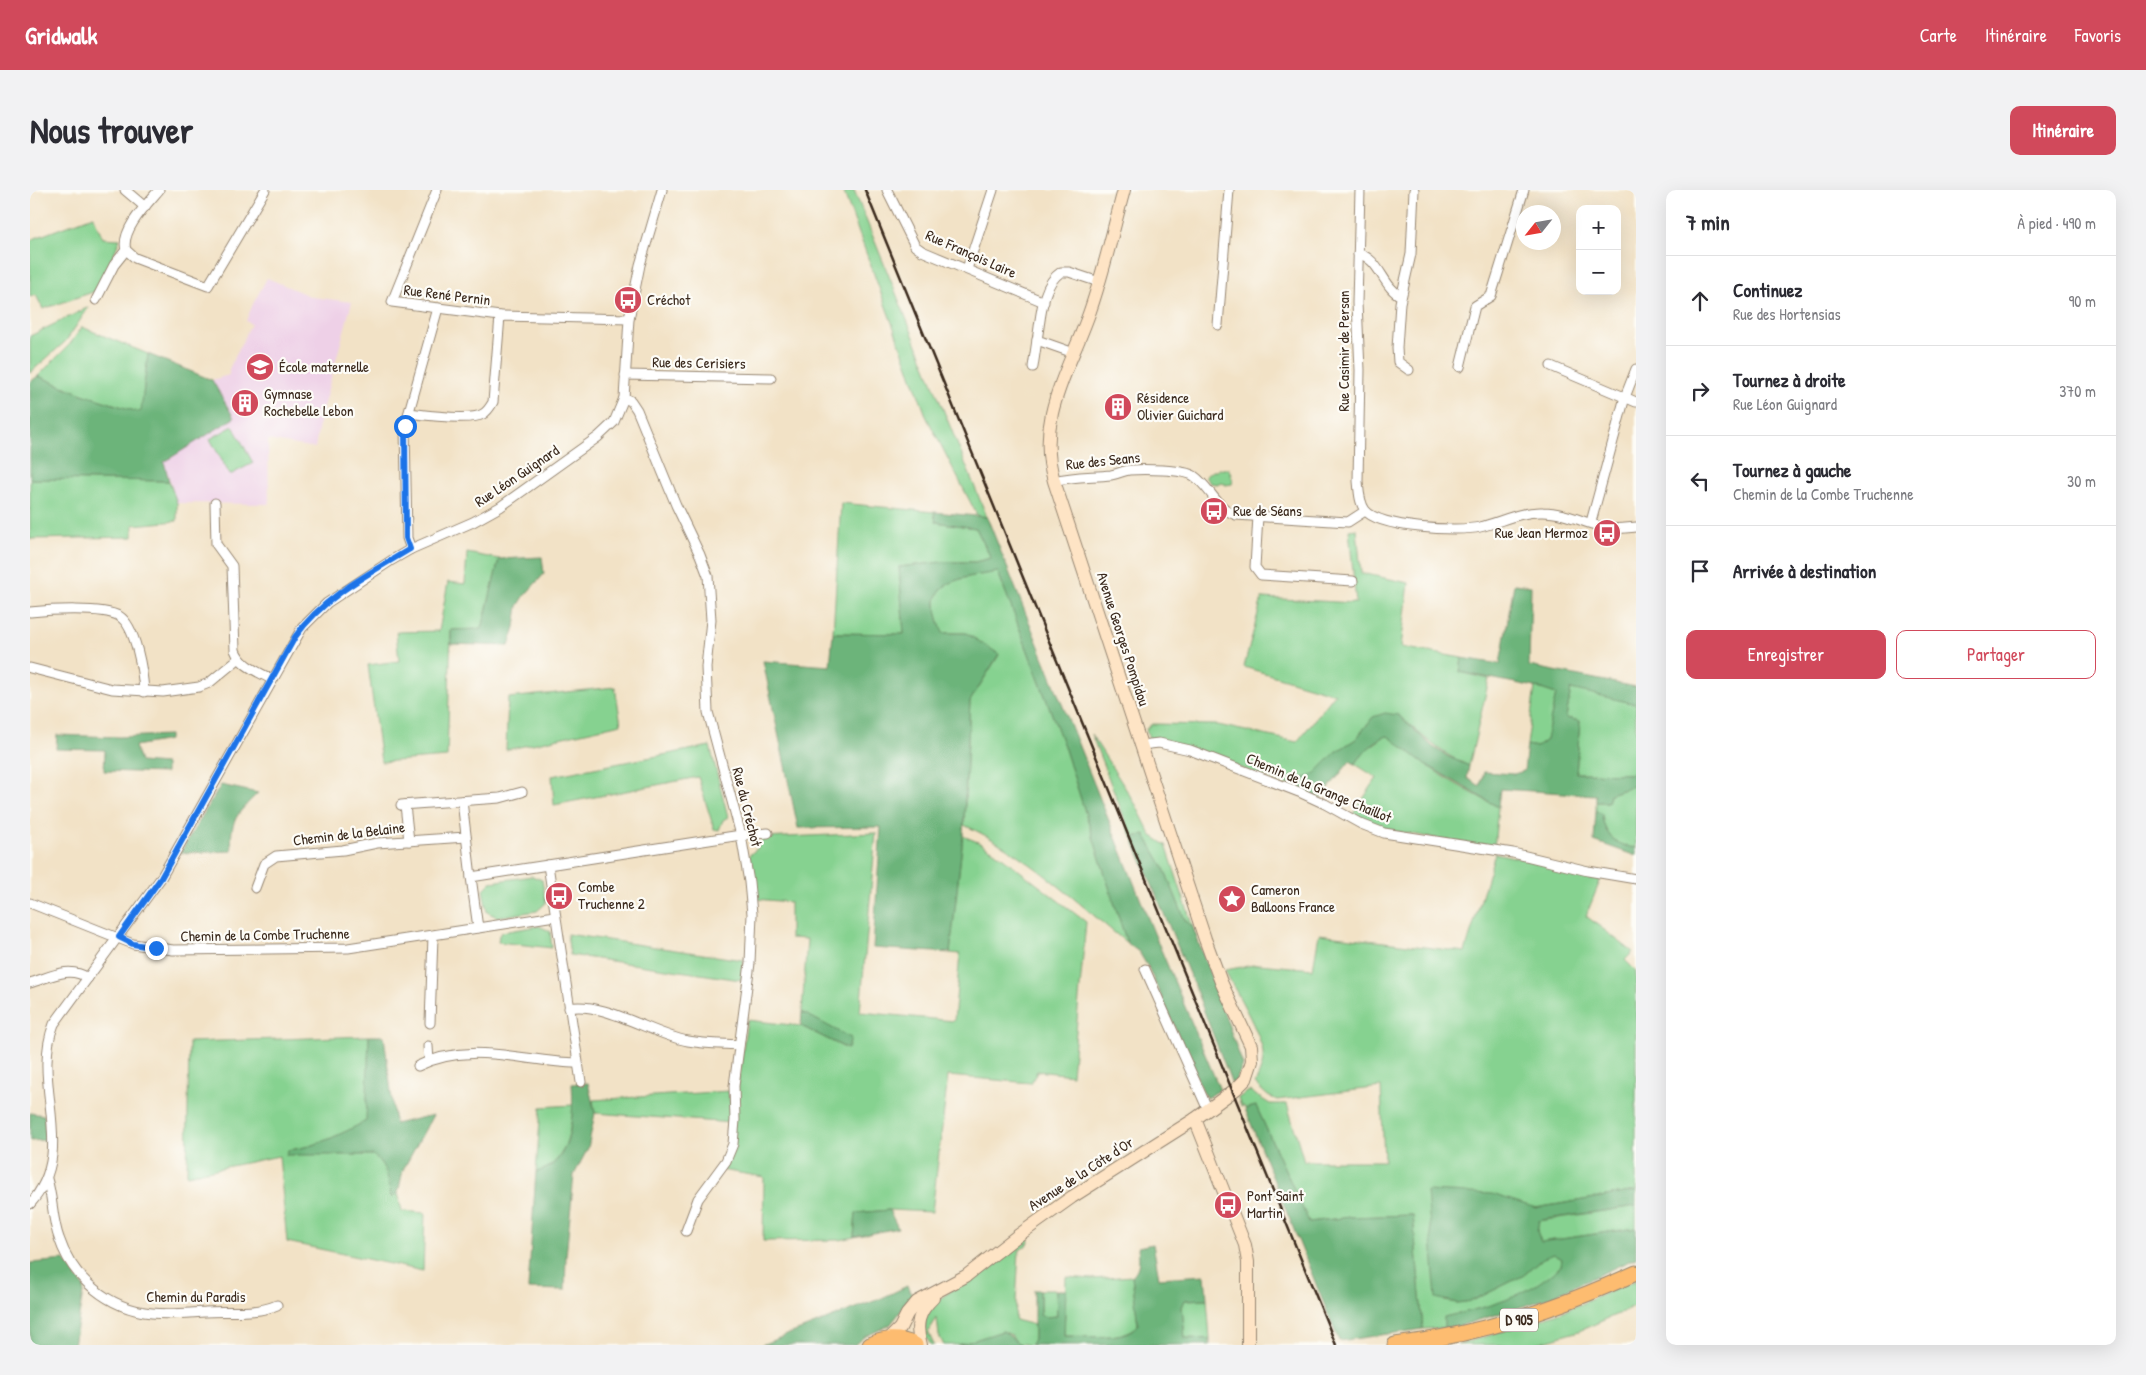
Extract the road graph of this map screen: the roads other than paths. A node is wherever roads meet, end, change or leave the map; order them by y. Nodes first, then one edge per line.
1 (125, 190) edge
2 (159, 190) edge
3 (264, 190) edge
4 (437, 190) edge
5 (662, 190) edge
6 (888, 190) edge
7 (993, 190) edge
8 (1124, 190) edge
9 (1229, 190) edge
10 (1360, 190) edge
11 (1414, 190) edge
12 (1524, 190) edge
13 (145, 207) junction
14 (126, 250) junction
15 (1358, 254) junction
16 (967, 269) junction
17 (1099, 282) junction
18 (1401, 296) junction
19 (96, 300) dead end
20 (1044, 302) junction
21 (438, 308) junction
22 (500, 316) junction
23 (629, 319) junction
24 (1218, 325) dead end
25 (1037, 340) junction
26 (1074, 353) junction
27 (1551, 366) dead end
28 (1033, 367) dead end
29 (1460, 367) dead end
30 (1636, 369) edge
31 (1409, 370) dead end
32 (626, 375) junction
33 (771, 378) dead end
34 (1625, 397) junction
35 (624, 398) junction
36 (1636, 402) edge
37 (409, 413) junction
38 (1054, 481) junction
39 (215, 503) dead end
40 (1366, 511) junction
41 (1258, 516) junction
42 (1591, 522) junction
43 (1636, 527) edge
44 (410, 549) junction
45 (1353, 581) dead end
46 (30, 612) edge
47 (238, 659) junction
48 (30, 668) edge
49 (271, 679) junction
50 (144, 692) junction
51 (1141, 745) junction
52 (522, 792) dead end
53 (462, 801) junction
54 (768, 834) dead end
55 (742, 835) junction
56 (466, 837) junction
57 (409, 841) junction
58 (548, 864) junction
59 (471, 877) junction
60 (1636, 879) edge
61 (255, 888) dead end
62 (30, 903) edge
63 (555, 916) junction
64 (478, 928) junction
65 (433, 936) junction
66 (119, 937) junction
67 (1145, 969) dead end
68 (30, 977) edge
69 (88, 978) junction
70 (43, 979) junction
71 (30, 983) edge
72 (569, 1008) junction
73 (430, 1023) dead end
74 (738, 1045) junction
75 (428, 1046) dead end
76 (429, 1061) junction
77 (577, 1064) junction
78 (418, 1066) dead end
79 (581, 1082) dead end
80 (1236, 1089) joint
81 (1208, 1110) junction
82 (1195, 1119) junction
83 (47, 1179) junction
84 (30, 1204) edge
85 (686, 1232) dead end
86 (1636, 1273) edge
87 (944, 1288) junction
88 (277, 1305) dead end
89 (889, 1339) junction
90 (870, 1345) edge
91 (915, 1345) edge
92 (921, 1345) edge
93 (1248, 1345) edge
94 (1395, 1345) edge

1 - 13 street
2 - 13 street
3 - 14 street
4 - 21 street, Rue René Pernin
5 - 23 street, Rue Léon Guignard
6 - 16 street, Rue François Laire
7 - 16 street
8 - 17 main road, Avenue Georges Pompidou
9 - 24 street
10 - 15 street, Rue Casimir de Persan
11 - 18 street
12 - 29 street
13 - 14 street
14 - 19 street
15 - 18 street
15 - 40 street, Rue Casimir de Persan
16 - 20 street, Rue François Laire
17 - 20 street
17 - 26 main road, Avenue Georges Pompidou
18 - 31 street
20 - 25 street
21 - 22 street, Rue René Pernin
21 - 37 street
22 - 23 street, Rue René Pernin
22 - 37 street
23 - 32 street, Rue Léon Guignard
25 - 26 street
25 - 28 street
26 - 38 main road, Avenue Georges Pompidou
27 - 34 street
30 - 34 street
32 - 33 street, Rue des Cerisiers
32 - 35 street, Rue Léon Guignard
34 - 36 street
34 - 42 street
35 - 44 street, Rue Léon Guignard
35 - 55 street, Rue du Créchot
37 - 44 street
38 - 41 street, Rue des Seans
38 - 51 main road, Avenue Georges Pompidou
39 - 47 street
40 - 41 street, Rue des Seans
40 - 42 street
41 - 45 street
42 - 43 street
44 - 49 street, Rue Léon Guignard
46 - 50 street
47 - 49 street
47 - 50 street
48 - 50 street
49 - 66 street, Rue Léon Guignard
51 - 60 street, Chemin de la Grange Chaillot
51 - 80 main road, Avenue Georges Pompidou
52 - 53 street
53 - 56 street
53 - 57 street
54 - 55 street
55 - 58 street
55 - 74 street, Rue du Créchot
56 - 57 street, Chemin de la Belaine
56 - 59 street
57 - 61 street, Chemin de la Belaine
58 - 59 street
58 - 63 street
59 - 64 street
62 - 66 street, Chemin de la Combe Truchenne
63 - 64 street, Chemin de la Combe Truchenne
63 - 72 street
64 - 65 street, Chemin de la Combe Truchenne
65 - 66 street, Chemin de la Combe Truchenne
65 - 73 street
66 - 69 street, Rue Léon Guignard
67 - 81 street
68 - 70 street
69 - 70 street
69 - 83 street, Rue Léon Guignard
70 - 71 street
72 - 74 street
72 - 77 street
74 - 85 street, Rue du Créchot
75 - 76 street
76 - 77 street
76 - 78 street
77 - 79 street
80 - 81 main road, Avenue de la Côte d'Or
81 - 82 main road, Avenue de la Côte d'Or
82 - 87 main road, Avenue de la Côte d'Or
82 - 93 main road
83 - 84 street, Rue Léon Guignard
83 - 88 street, Chemin du Paradis
86 - 94 main road, D 905
87 - 89 main road, Avenue de la Côte d'Or
87 - 92 main road, Avenue de la Côte d'Or
89 - 90 main road
89 - 91 main road

